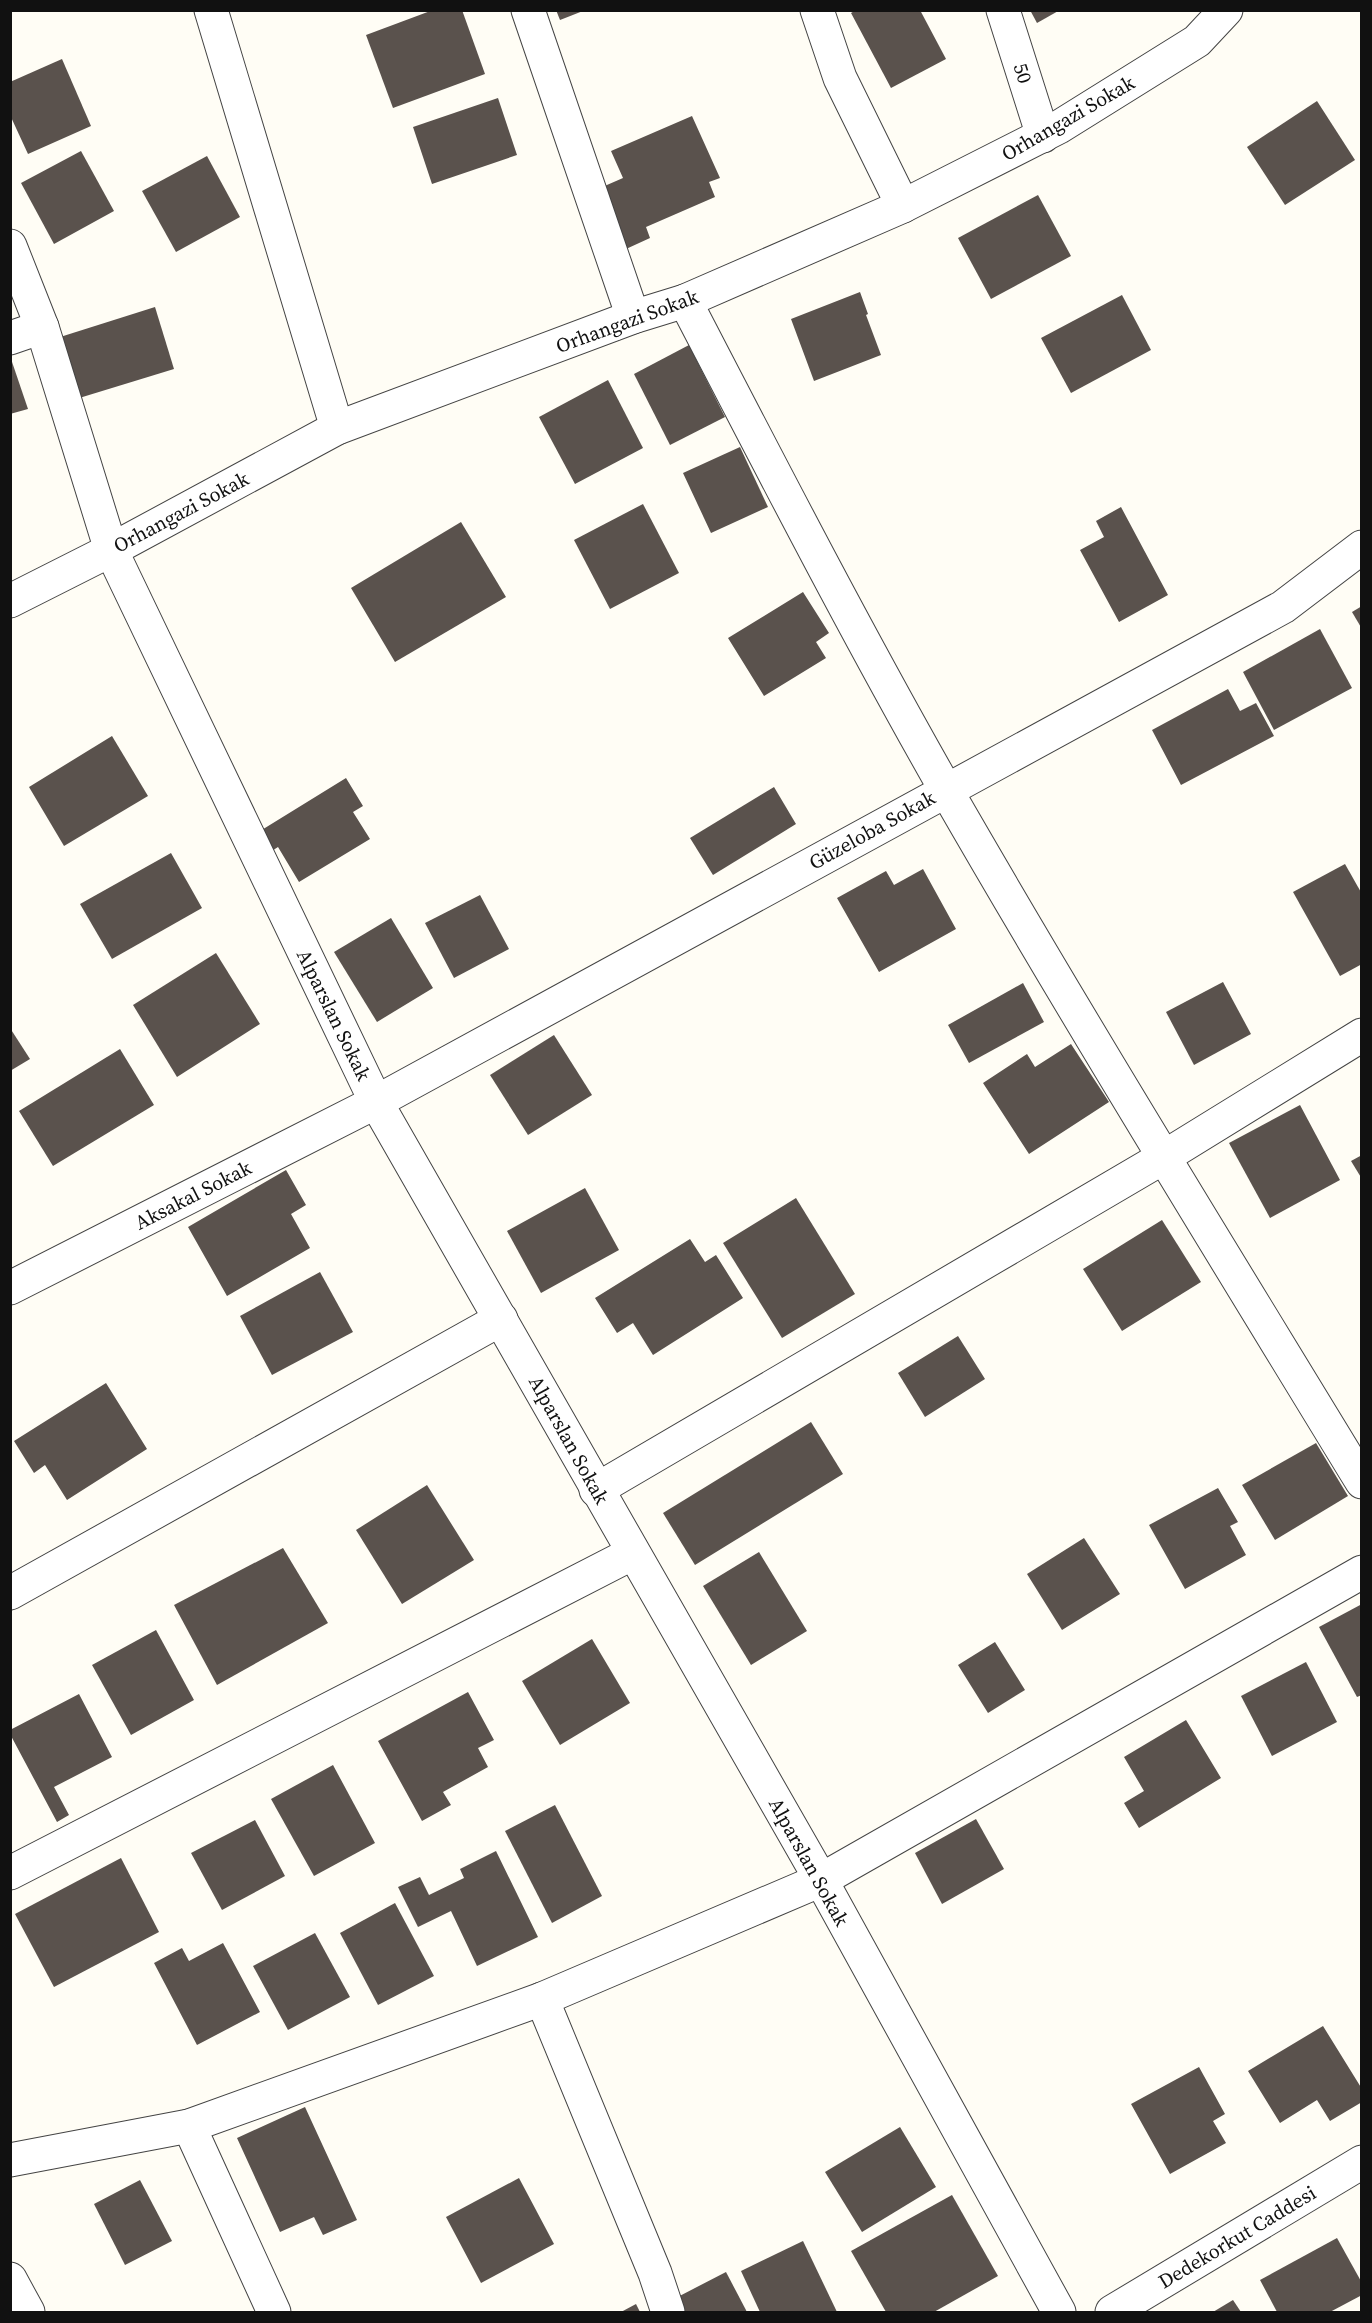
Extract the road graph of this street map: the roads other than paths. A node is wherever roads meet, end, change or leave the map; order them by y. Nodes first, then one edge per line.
1 (211, 10) edge
2 (528, 10) edge
3 (817, 10) edge
4 (1003, 10) edge
5 (1226, 10) edge
6 (1043, 136) junction
7 (903, 206) junction
8 (10, 246) edge
9 (685, 302) junction
10 (633, 317) junction
11 (42, 327) junction
12 (10, 338) edge
13 (337, 428) junction
14 (1362, 547) edge
15 (111, 550) junction
16 (10, 601) edge
17 (946, 789) junction
18 (1362, 1035) edge
19 (376, 1102) junction
20 (1164, 1158) junction
21 (12, 1283) edge
22 (501, 1318) junction
23 (1362, 1482) edge
24 (596, 1490) junction
25 (633, 1553) junction
26 (1362, 1572) edge
27 (10, 1593) edge
28 (10, 1873) edge
29 (821, 1880) junction
30 (542, 1999) junction
31 (189, 2126) junction
32 (10, 2160) edge
33 (1362, 2162) edge
34 (10, 2279) edge
35 (28, 2313) edge
36 (274, 2313) edge
37 (668, 2313) edge
38 (1059, 2313) edge
39 (1112, 2313) edge

1 - 13 street
2 - 10 street
3 - 7 street
4 - 6 street, 50
5 - 6 street, Orhangazi Sokak
6 - 7 street, Orhangazi Sokak
7 - 9 street, Orhangazi Sokak
8 - 11 street, Alparslan Sokak
9 - 10 street, Orhangazi Sokak
9 - 17 street
10 - 13 street, Orhangazi Sokak
11 - 12 street
11 - 15 street, Alparslan Sokak
13 - 15 street, Orhangazi Sokak
14 - 17 street, Güzeloba Sokak
15 - 16 street, Orhangazi Sokak
15 - 19 street, Alparslan Sokak
17 - 19 street, Güzeloba Sokak
17 - 20 street
18 - 20 street
19 - 21 street, Aksakal Sokak
19 - 22 street, Alparslan Sokak
20 - 23 street
20 - 24 street
22 - 24 street, Alparslan Sokak
22 - 27 street
24 - 25 street, Alparslan Sokak
25 - 28 street
25 - 29 street, Alparslan Sokak
26 - 29 street
29 - 30 street
29 - 38 street, Alparslan Sokak
30 - 31 street
30 - 37 street
31 - 32 street
31 - 36 street
33 - 39 street, Dedekorkut Caddesi
34 - 35 street

